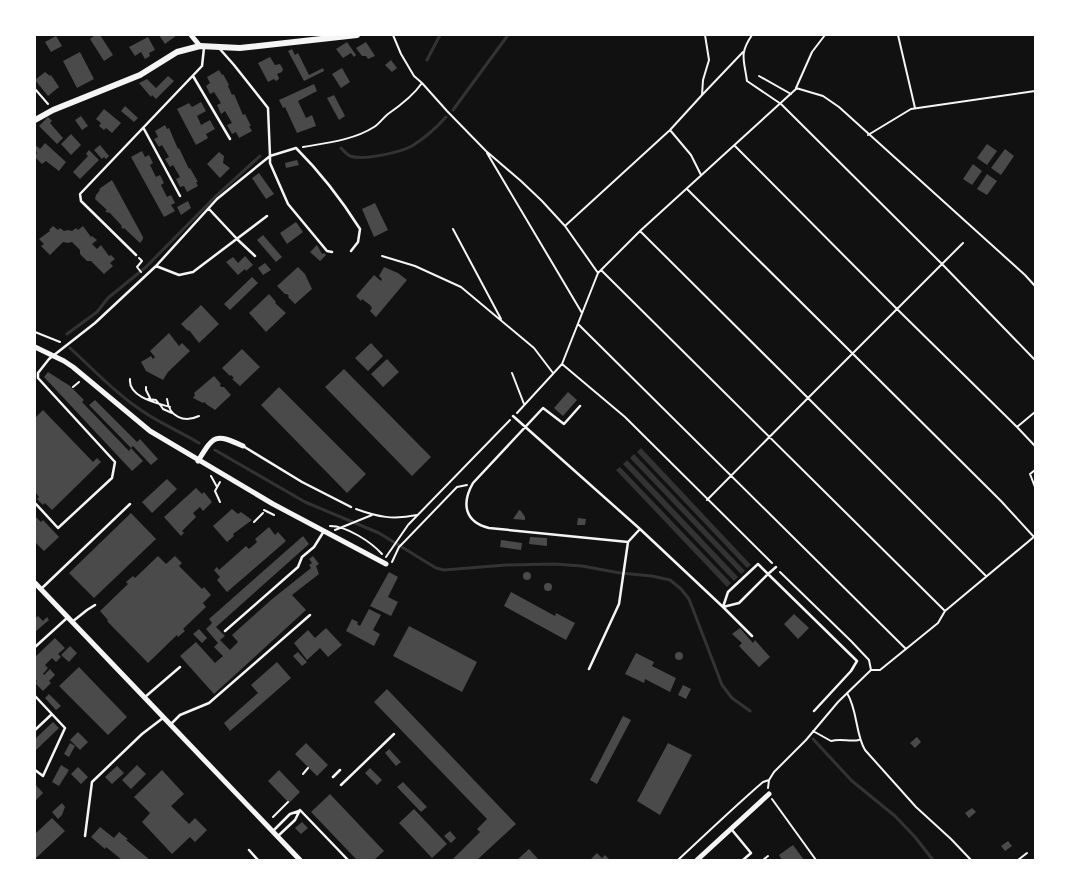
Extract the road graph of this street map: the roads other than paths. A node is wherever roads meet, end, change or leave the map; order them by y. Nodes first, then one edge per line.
1 (191, 35) edge
2 (357, 35) edge
3 (202, 47) junction
4 (218, 47) junction
5 (193, 76) junction
6 (35, 120) edge
7 (144, 129) junction
8 (230, 139) dead end
9 (270, 156) junction
10 (180, 196) dead end
11 (208, 208) junction
12 (267, 216) dead end
13 (238, 240) junction
14 (351, 251) dead end
15 (332, 252) dead end
16 (136, 255) dead end
17 (255, 256) dead end
18 (156, 266) junction
19 (35, 347) edge
20 (53, 355) junction
21 (580, 406) dead end
22 (513, 416) road end
23 (524, 426) junction
24 (243, 446) joint
25 (198, 461) junction
26 (35, 504) edge
27 (130, 504) dead end
28 (351, 507) road end
29 (640, 529) junction
30 (324, 531) junction
31 (628, 542) junction
32 (386, 562) road end
33 (776, 567) road end
34 (768, 574) junction
35 (35, 583) edge
36 (41, 589) junction
37 (95, 606) dead end
38 (723, 607) junction
39 (310, 615) dead end
40 (68, 617) junction
41 (72, 622) junction
42 (225, 631) dead end
43 (752, 636) dead end
44 (35, 647) edge
45 (180, 667) dead end
46 (589, 669) dead end
47 (35, 696) edge
48 (145, 697) junction
49 (814, 711) dead end
50 (52, 714) junction
51 (164, 717) junction
52 (171, 724) junction
53 (35, 730) edge
54 (394, 734) dead end
55 (35, 770) edge
56 (340, 770) dead end
57 (333, 777) dead end
58 (341, 785) dead end
59 (769, 794) road end
60 (300, 810) junction
61 (731, 829) junction
62 (273, 831) junction
63 (85, 836) dead end
64 (278, 836) junction
65 (249, 850) dead end
66 (258, 860) edge
67 (300, 860) edge
68 (348, 860) edge
69 (697, 860) edge
70 (743, 860) edge

1 - 3 street
2 - 4 street
3 - 4 street
3 - 5 lane
3 - 6 street
4 - 9 lane
5 - 7 lane
5 - 8 lane
7 - 10 lane
7 - 16 lane
9 - 11 lane
9 - 14 lane
9 - 15 lane
11 - 13 lane
11 - 18 lane
12 - 13 lane
13 - 17 lane
13 - 18 lane
18 - 20 lane
19 - 20 street
20 - 25 street
20 - 26 lane
21 - 23 lane
22 - 23 lane
23 - 29 lane
23 - 31 lane
24 - 25 street
24 - 28 lane
25 - 30 street
27 - 36 lane
29 - 31 lane
29 - 38 lane
30 - 32 street
30 - 42 lane
31 - 46 lane
33 - 34 lane
34 - 38 lane
34 - 38 lane
34 - 49 lane
35 - 36 street
36 - 40 street
37 - 41 lane
38 - 43 lane
39 - 52 lane
40 - 41 street
40 - 44 lane
41 - 48 street
45 - 48 lane
47 - 50 lane
48 - 51 street
50 - 53 lane
50 - 55 lane
51 - 52 street
51 - 63 lane
52 - 62 street
54 - 58 lane
56 - 57 lane
59 - 61 street
60 - 62 lane
60 - 64 lane
60 - 68 lane
61 - 69 street
61 - 70 lane
62 - 64 street
64 - 67 street
65 - 66 lane

